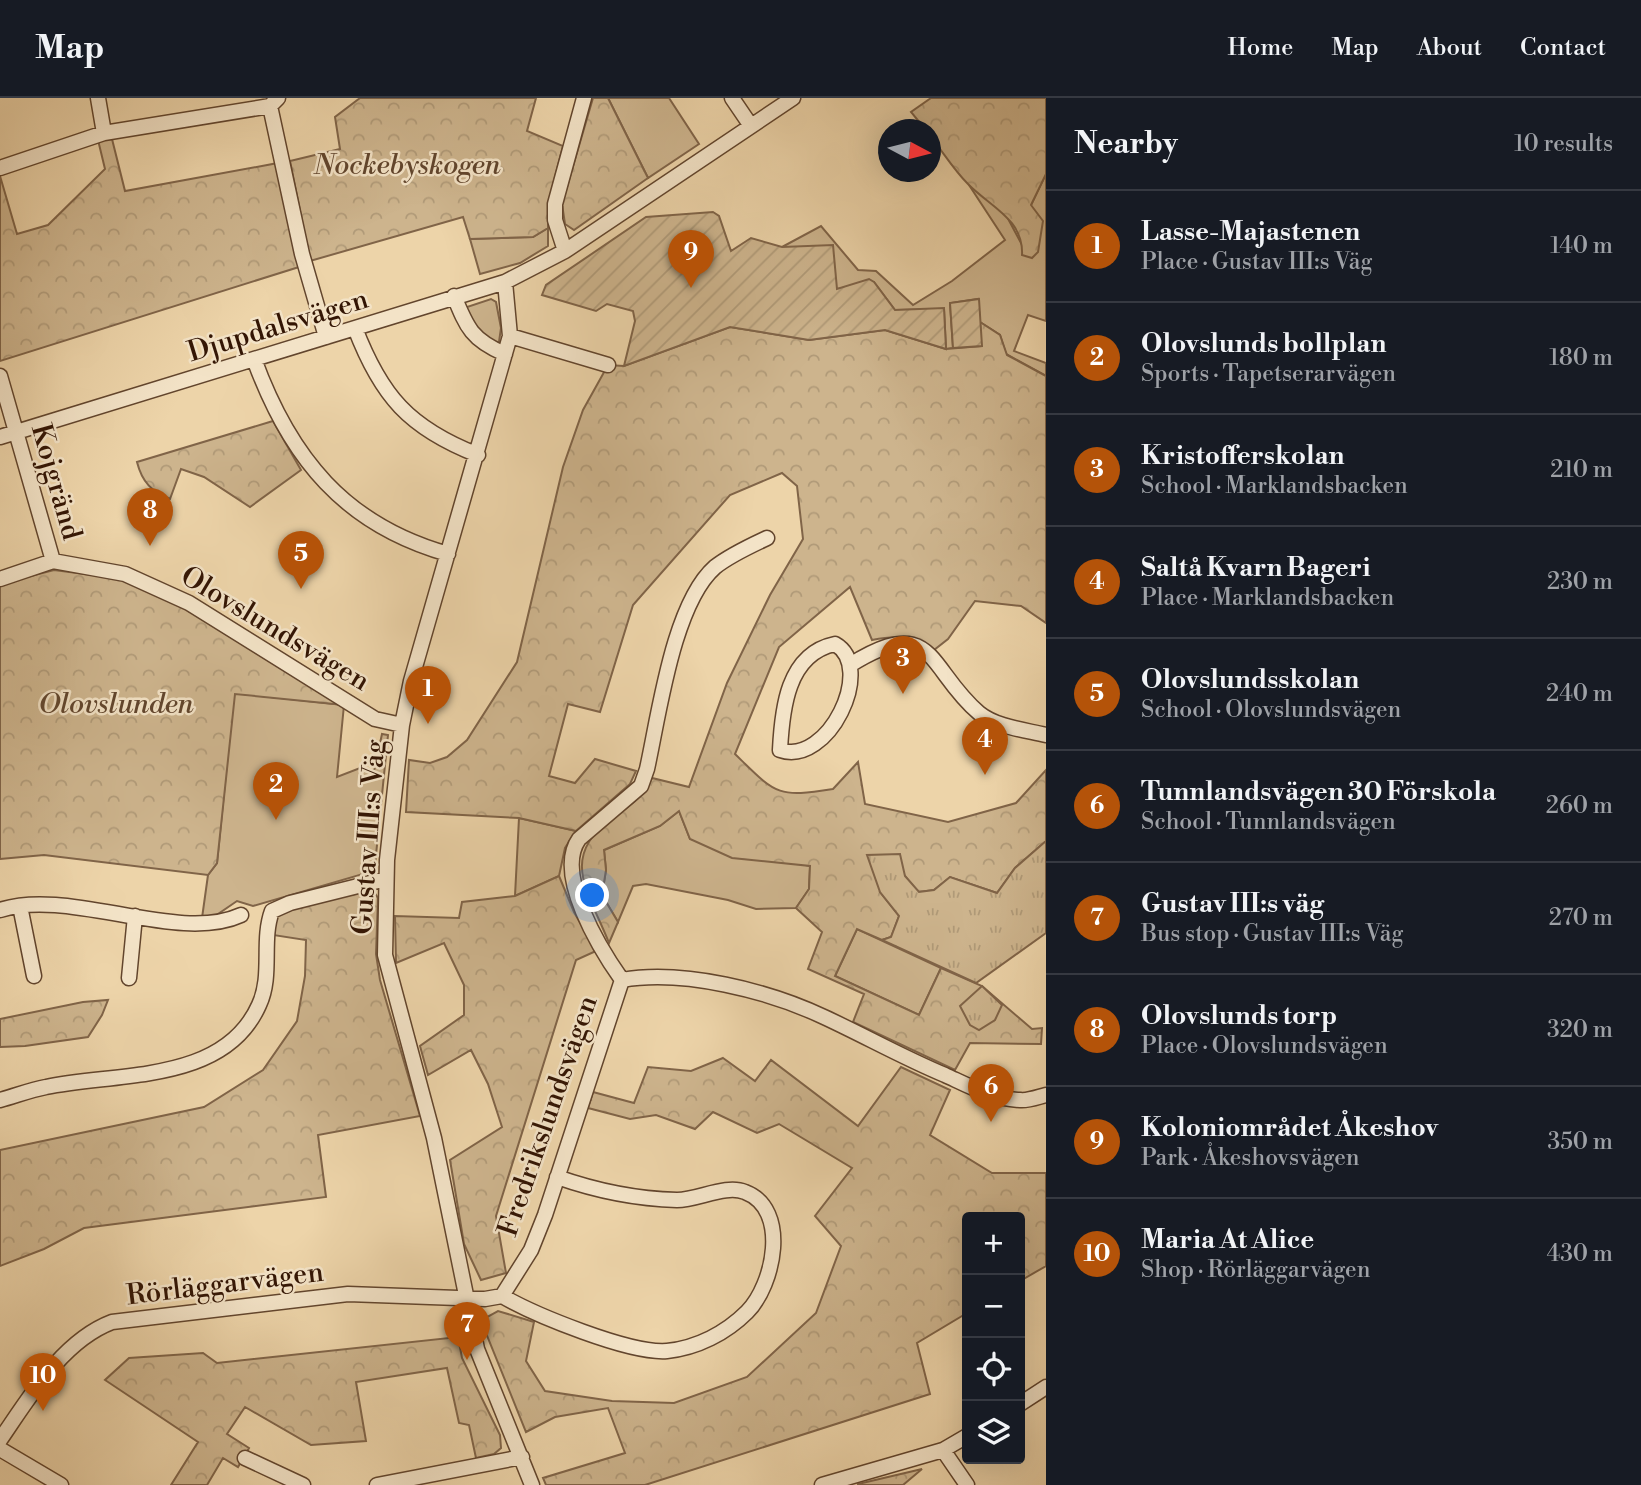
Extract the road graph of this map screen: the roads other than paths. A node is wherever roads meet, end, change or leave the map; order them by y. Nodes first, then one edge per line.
1 (98, 98) edge
2 (584, 98) edge
3 (732, 98) edge
4 (793, 98) edge
5 (274, 102) edge
6 (751, 126) junction
7 (104, 133) junction
8 (0, 168) edge
9 (565, 251) junction
10 (505, 282) junction
11 (454, 296) junction
12 (355, 328) junction
13 (510, 336) junction
14 (326, 337) junction
15 (506, 354) junction
16 (254, 359) junction
17 (608, 365) dead end
18 (0, 376) edge
19 (16, 432) junction
20 (0, 437) edge
21 (478, 455) junction
22 (767, 538) dead end
23 (448, 554) junction
24 (53, 561) junction
25 (0, 579) edge
26 (850, 665) junction
27 (402, 725) junction
28 (1046, 735) edge
29 (386, 878) junction
30 (20, 906) junction
31 (0, 910) edge
32 (241, 915) dead end
33 (135, 916) junction
34 (34, 976) dead end
35 (129, 978) dead end
36 (622, 980) junction
37 (1046, 1095) edge
38 (0, 1100) edge
39 (557, 1177) junction
40 (502, 1296) junction
41 (466, 1298) junction
42 (1046, 1387) edge
43 (1025, 1401) edge
44 (962, 1439) edge
45 (0, 1440) edge
46 (0, 1449) edge
47 (943, 1450) junction
48 (522, 1457) junction
49 (245, 1458) dead end
50 (961, 1483) edge
51 (61, 1485) edge
52 (303, 1485) edge
53 (377, 1485) edge
54 (532, 1485) edge
55 (822, 1485) edge

1 - 7 street
2 - 9 street
3 - 6 street
4 - 6 street, Djupdalsvägen
5 - 7 street
5 - 14 street
6 - 9 street, Djupdalsvägen
7 - 8 street
9 - 10 street, Djupdalsvägen
10 - 11 street, Djupdalsvägen
10 - 13 street, Gustav III:s Väg
11 - 12 street, Djupdalsvägen
11 - 15 street
12 - 14 street, Djupdalsvägen
12 - 21 street
13 - 15 street, Gustav III:s Väg
13 - 17 street
14 - 16 street, Djupdalsvägen
15 - 21 street, Gustav III:s Väg
16 - 19 street, Djupdalsvägen
16 - 23 street
18 - 19 street, Kojgränd
19 - 20 street, Djupdalsvägen
19 - 24 street, Kojgränd
21 - 23 street, Gustav III:s Väg
22 - 36 street, Fredrikslundsvägen
23 - 27 street, Gustav III:s Väg
24 - 25 street, Olovslundsvägen
24 - 27 street, Olovslundsvägen
26 - 26 street
26 - 28 street
27 - 29 street, Gustav III:s Väg
29 - 38 street
29 - 41 street, Gustav III:s Väg
30 - 31 street
30 - 33 street
30 - 34 street
32 - 33 street
33 - 35 street
36 - 37 street
36 - 39 street, Fredrikslundsvägen
39 - 40 street, Fredrikslundsvägen
39 - 40 street
40 - 41 street
41 - 45 street, Rörläggarvägen
41 - 48 street, Gustav III:s Väg
42 - 43 street
44 - 47 street
46 - 51 street
47 - 50 street
47 - 55 street
48 - 53 street
48 - 54 street, Gustav III:s Väg
49 - 52 street

